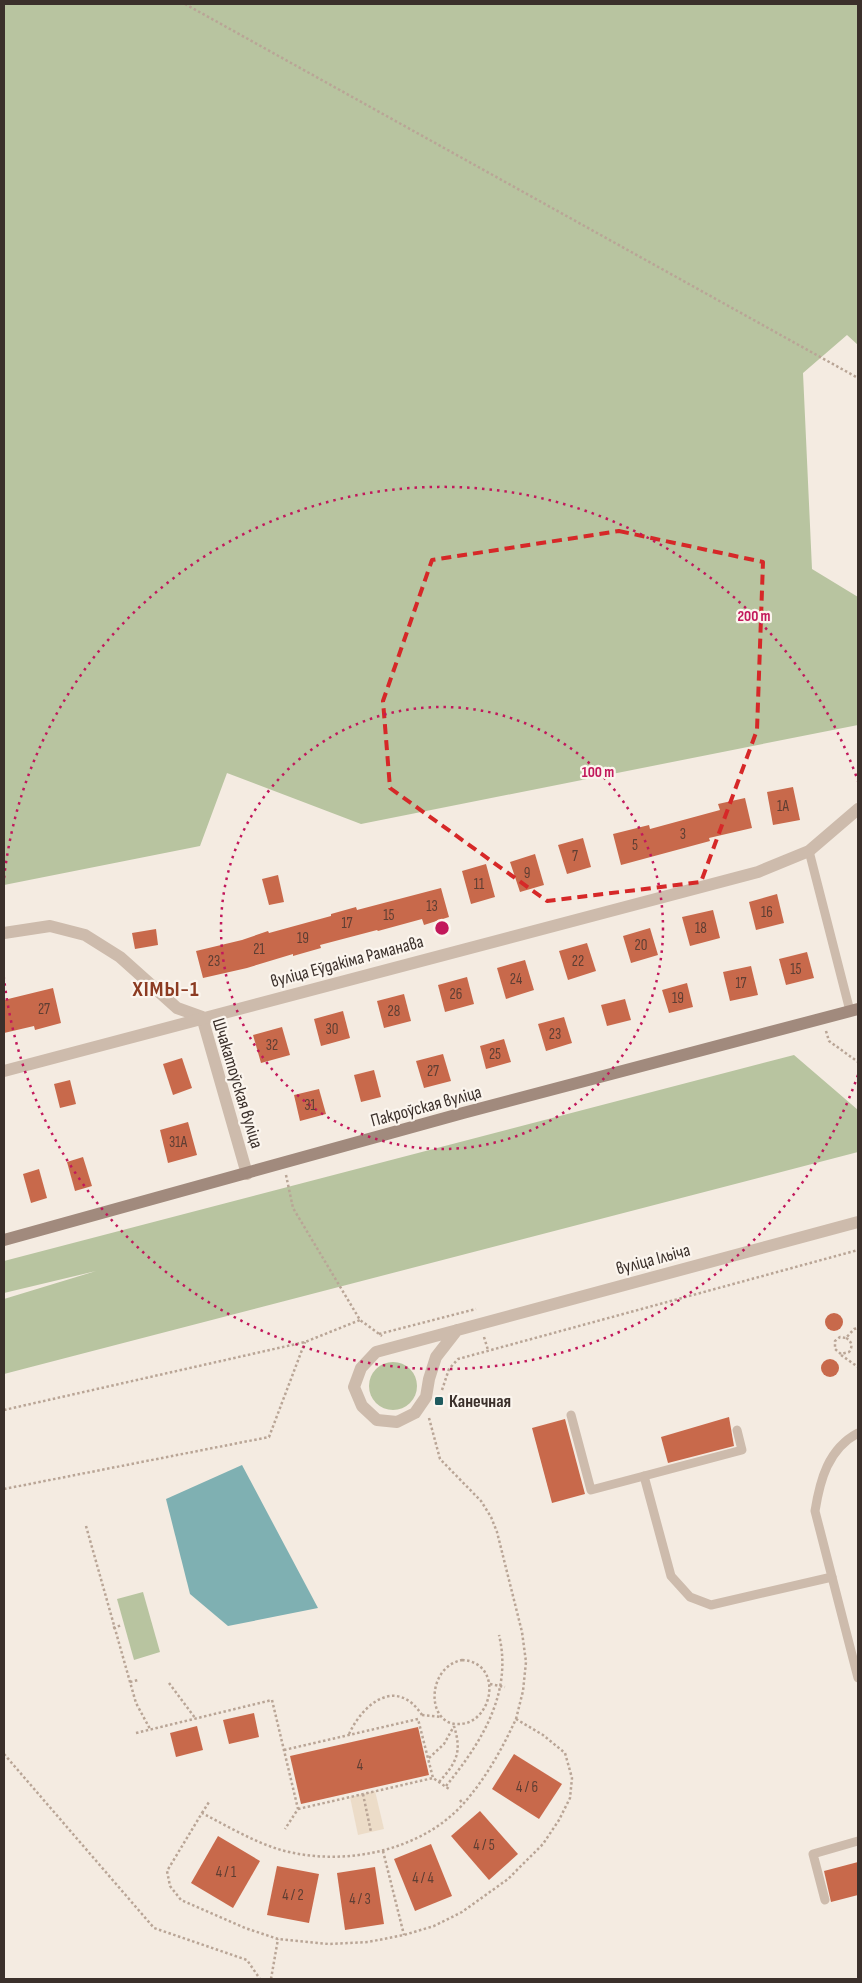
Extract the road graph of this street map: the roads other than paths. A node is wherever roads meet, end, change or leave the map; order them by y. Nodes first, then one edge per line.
1 (858, 809) edge
2 (809, 851) junction
3 (4, 933) edge
4 (854, 1010) edge
5 (202, 1017) junction
6 (4, 1071) edge
7 (247, 1174) junction
8 (858, 1222) edge
9 (4, 1240) edge
10 (457, 1330) junction
11 (572, 1415) dead end
12 (737, 1430) dead end
13 (858, 1433) edge
14 (644, 1476) junction
15 (832, 1577) junction
16 (858, 1678) edge
17 (858, 1841) edge
18 (825, 1900) dead end

1 - 2 street, вуліца Еўдакіма Раманава
2 - 4 lane
2 - 5 street, вуліца Еўдакіма Раманава
3 - 5 street, Шчакатоўская вуліца
4 - 7 street, Пакроўская вуліца
5 - 6 street, вуліца Еўдакіма Раманава
5 - 7 street, Шчакатоўская вуліца
7 - 9 street, Пакроўская вуліца
8 - 10 street, вуліца Ільіча
10 - 10 street, вуліца Ільіча
11 - 14 lane
12 - 14 lane
13 - 15 lane
14 - 15 lane
15 - 16 lane
17 - 18 lane

